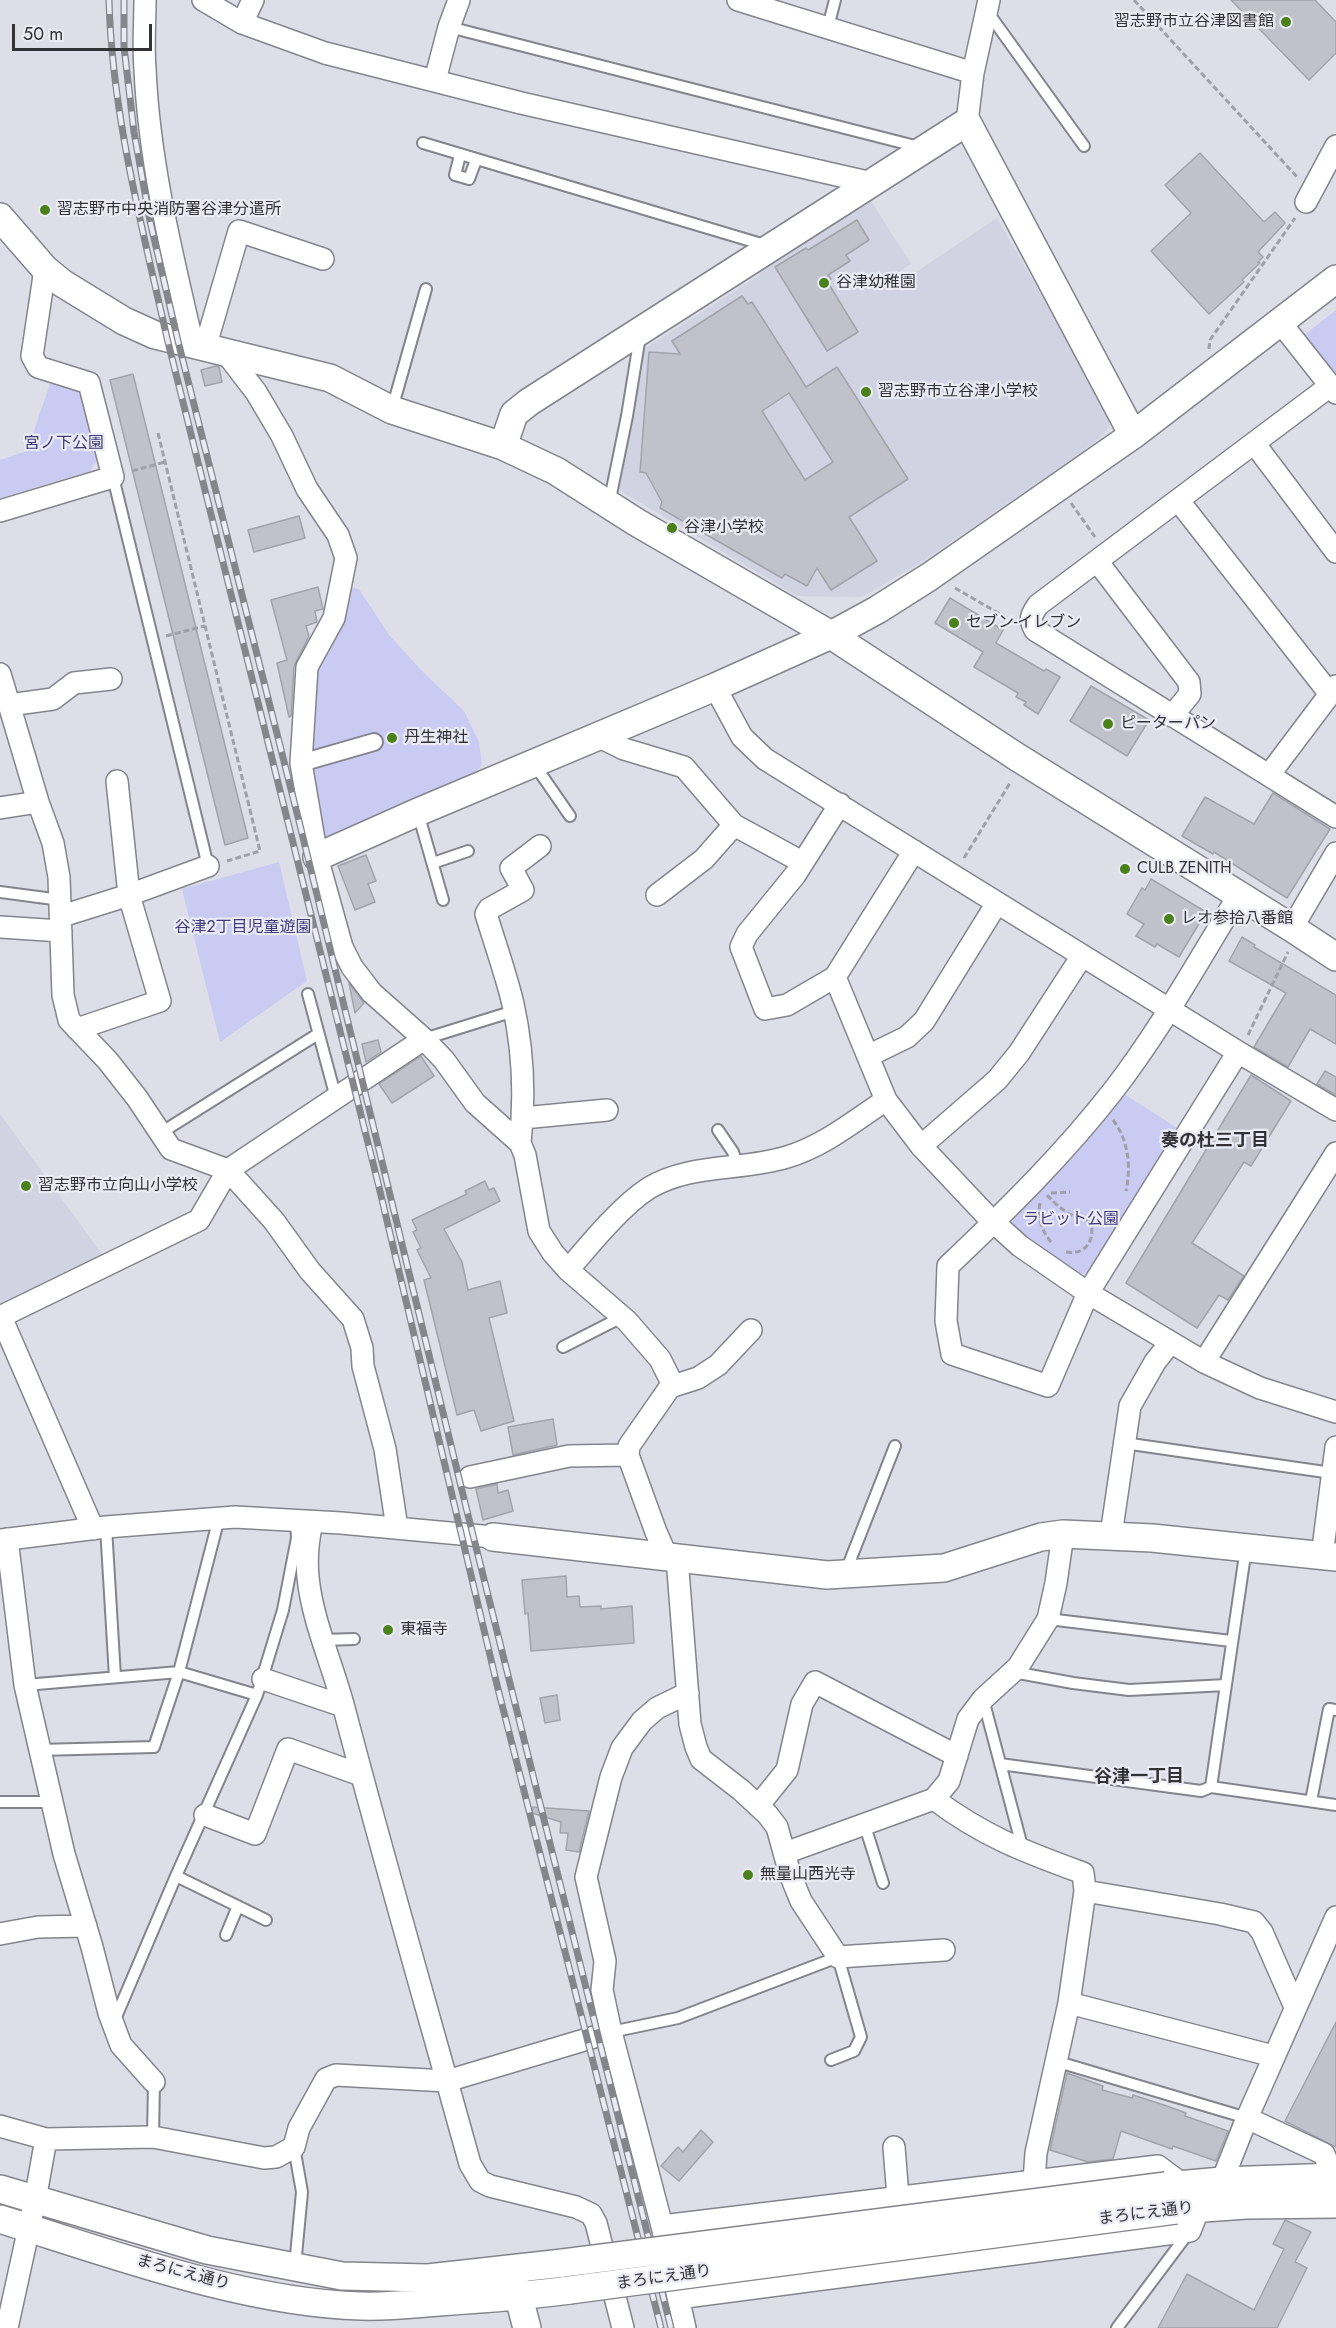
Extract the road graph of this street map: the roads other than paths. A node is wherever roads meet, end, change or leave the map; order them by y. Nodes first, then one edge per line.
1 (145, 0) edge
2 (203, 0) edge
3 (254, 0) edge
4 (459, 0) edge
5 (738, 0) edge
6 (835, 0) edge
7 (988, 5) edge
8 (242, 23) junction
9 (449, 27) junction
10 (828, 27) junction
11 (973, 73) junction
12 (435, 80) junction
13 (967, 122) junction
14 (423, 143) dead end
15 (1084, 146) dead end
16 (1336, 146) edge
17 (925, 149) junction
18 (460, 155) junction
19 (476, 160) junction
20 (872, 183) junction
21 (1309, 197) road end
22 (0, 217) edge
23 (771, 247) junction
24 (323, 259) dead end
25 (45, 269) junction
26 (1336, 279) edge
27 (426, 289) dead end
28 (1280, 322) junction
29 (640, 330) junction
30 (208, 349) junction
31 (1333, 390) edge
32 (392, 410) junction
33 (1134, 435) junction
34 (1254, 443) junction
35 (503, 446) junction
36 (112, 477) junction
37 (1178, 500) junction
38 (609, 504) junction
39 (0, 511) edge
40 (1336, 552) edge
41 (1102, 557) junction
42 (831, 635) junction
43 (0, 674) edge
44 (111, 679) dead end
45 (715, 687) junction
46 (1333, 690) edge
47 (9, 705) junction
48 (1172, 716) junction
49 (598, 736) junction
50 (374, 742) dead end
51 (301, 763) junction
52 (533, 764) junction
53 (1269, 776) junction
54 (117, 781) dead end
55 (38, 802) junction
56 (840, 804) junction
57 (0, 808) edge
58 (418, 813) junction
59 (570, 816) dead end
60 (1336, 817) edge
61 (734, 825) junction
62 (540, 846) dead end
63 (468, 851) dead end
64 (914, 851) junction
65 (1336, 853) edge
66 (317, 857) junction
67 (802, 862) junction
68 (433, 863) junction
69 (208, 866) joint
70 (0, 892) edge
71 (657, 894) dead end
72 (129, 895) junction
73 (1239, 895) junction
74 (443, 900) dead end
75 (997, 903) junction
76 (61, 916) junction
77 (0, 927) edge
78 (1291, 938) junction
79 (1082, 956) junction
80 (1336, 957) edge
81 (835, 977) junction
82 (308, 994) dead end
83 (1169, 1009) junction
84 (514, 1011) junction
85 (77, 1029) junction
86 (318, 1034) junction
87 (424, 1039) junction
88 (1238, 1052) junction
89 (868, 1056) junction
90 (336, 1098) junction
91 (886, 1100) junction
92 (607, 1110) dead end
93 (1336, 1110) edge
94 (523, 1118) junction
95 (718, 1130) dead end
96 (159, 1134) junction
97 (520, 1143) junction
98 (921, 1146) junction
99 (1336, 1153) edge
100 (738, 1167) junction
101 (228, 1170) junction
102 (994, 1222) junction
103 (568, 1270) junction
104 (1088, 1293) junction
105 (1, 1317) edge
106 (622, 1317) junction
107 (751, 1330) dead end
108 (1170, 1343) junction
109 (563, 1347) dead end
110 (1204, 1362) junction
111 (670, 1387) junction
112 (1336, 1412) edge
113 (1124, 1443) junction
114 (895, 1446) dead end
115 (1336, 1447) edge
116 (628, 1455) junction
117 (1332, 1473) junction
118 (470, 1477) dead end
119 (219, 1517) junction
120 (304, 1522) junction
121 (99, 1528) junction
122 (397, 1528) junction
123 (1063, 1534) junction
124 (1111, 1535) junction
125 (493, 1537) joint
126 (4, 1539) edge
127 (1245, 1548) junction
128 (672, 1557) junction
129 (1329, 1557) edge
130 (845, 1574) junction
131 (1048, 1619) junction
132 (354, 1639) dead end
133 (323, 1640) junction
134 (1231, 1641) junction
135 (179, 1672) junction
136 (1013, 1672) junction
137 (115, 1677) junction
138 (25, 1685) junction
139 (1226, 1685) junction
140 (260, 1687) junction
141 (688, 1693) junction
142 (983, 1699) junction
143 (343, 1706) junction
144 (1336, 1710) edge
145 (39, 1750) junction
146 (957, 1756) junction
147 (1000, 1764) junction
148 (361, 1775) junction
149 (1211, 1787) junction
150 (934, 1799) junction
151 (0, 1802) edge
152 (51, 1802) junction
153 (1311, 1802) junction
154 (1336, 1805) edge
155 (758, 1806) junction
156 (205, 1815) junction
157 (864, 1823) junction
158 (1023, 1851) junction
159 (785, 1853) junction
160 (176, 1876) junction
161 (883, 1883) dead end
162 (1085, 1891) junction
163 (238, 1906) junction
164 (1336, 1917) edge
165 (266, 1920) dead end
166 (86, 1926) junction
167 (0, 1934) edge
168 (226, 1935) dead end
169 (944, 1950) dead end
170 (838, 1957) junction
171 (1070, 2003) junction
172 (1295, 2007) junction
173 (113, 2024) junction
174 (611, 2032) junction
175 (1273, 2056) junction
176 (831, 2060) dead end
177 (1055, 2061) junction
178 (447, 2081) junction
179 (154, 2082) joint
180 (1247, 2118) junction
181 (0, 2126) edge
182 (153, 2137) junction
183 (46, 2139) junction
184 (294, 2147) junction
185 (894, 2147) dead end
186 (1335, 2177) edge
187 (1034, 2181) junction
188 (1222, 2181) junction
189 (0, 2189) edge
190 (898, 2197) junction
191 (35, 2200) junction
192 (1182, 2204) junction
193 (1336, 2204) edge
194 (0, 2219) edge
195 (662, 2226) junction
196 (29, 2228) junction
197 (294, 2267) junction
198 (512, 2269) junction
199 (518, 2297) junction
200 (678, 2298) junction
201 (7, 2328) edge
202 (527, 2328) edge
203 (623, 2328) edge
204 (685, 2328) edge
205 (1117, 2328) edge

1 - 30 street
2 - 8 street
3 - 8 street
4 - 9 street
5 - 10 street
6 - 10 lane
7 - 11 street
7 - 15 lane
8 - 12 street
9 - 12 street
9 - 17 lane
10 - 11 street
11 - 13 street
12 - 20 street
13 - 17 street
13 - 33 street
14 - 18 lane
16 - 21 street
17 - 20 street
18 - 19 lane
18 - 19 lane
19 - 23 lane
20 - 23 street
22 - 25 street
23 - 29 street
24 - 30 street
25 - 30 street
25 - 36 street
26 - 28 street
27 - 32 lane
28 - 31 street
28 - 33 street
29 - 35 street
29 - 38 lane
30 - 32 street
30 - 51 street
31 - 34 street
32 - 35 street
33 - 42 street
34 - 37 street
34 - 40 street
35 - 38 street
36 - 39 street
36 - 69 lane
37 - 41 street
37 - 46 street
38 - 42 street
41 - 48 street
41 - 48 street
42 - 45 street
42 - 73 street
43 - 47 street
44 - 47 street
45 - 49 street
45 - 56 street
46 - 53 street
47 - 55 street
48 - 53 street
49 - 52 street
49 - 61 street
50 - 51 street
51 - 66 street
52 - 58 street
52 - 59 lane
53 - 60 street
54 - 72 street
55 - 57 street
55 - 76 street
56 - 64 street
56 - 67 street
58 - 66 street
58 - 68 lane
61 - 67 street
61 - 71 street
62 - 84 street
63 - 68 lane
64 - 75 street
64 - 81 street
65 - 78 street
66 - 87 street
67 - 81 street
68 - 74 lane
69 - 72 street
70 - 76 lane
72 - 76 street
72 - 85 street
73 - 78 street
73 - 83 street
75 - 79 street
75 - 89 street
76 - 77 street
76 - 85 street
78 - 80 street
79 - 83 street
79 - 98 street
81 - 89 street
82 - 86 lane
83 - 88 street
83 - 102 street
84 - 87 lane
84 - 94 street
85 - 96 street
86 - 90 lane
86 - 96 lane
87 - 90 street
87 - 97 street
88 - 93 street
88 - 104 street
89 - 91 street
90 - 101 street
91 - 98 street
91 - 100 street
92 - 94 street
94 - 97 street
95 - 100 lane
96 - 101 street
97 - 103 street
98 - 102 street
99 - 110 street
100 - 103 street
101 - 105 street
101 - 122 street
102 - 104 street
102 - 104 street
103 - 106 street
104 - 108 street
105 - 121 street
106 - 109 lane
106 - 111 street
107 - 111 street
108 - 110 street
108 - 113 street
110 - 112 street
111 - 116 street
113 - 117 lane
113 - 124 street
114 - 130 lane
115 - 117 street
116 - 118 street
116 - 128 street
117 - 129 street
119 - 120 street
119 - 121 street
119 - 135 lane
120 - 122 street
120 - 133 street
120 - 140 lane
121 - 126 street
121 - 137 lane
122 - 125 street
123 - 124 street
123 - 130 street
123 - 131 street
124 - 127 street
125 - 128 street
126 - 138 street
127 - 129 street
127 - 134 lane
128 - 130 street
128 - 141 street
131 - 134 lane
131 - 136 street
132 - 133 lane
133 - 143 street
134 - 139 lane
135 - 137 lane
135 - 140 lane
135 - 145 lane
136 - 139 lane
136 - 142 street
137 - 138 lane
138 - 145 street
139 - 149 lane
140 - 143 street
140 - 156 lane
141 - 155 street
141 - 174 street
142 - 146 street
142 - 147 lane
143 - 148 street
144 - 153 lane
145 - 152 street
146 - 150 street
146 - 155 street
147 - 149 lane
147 - 158 lane
148 - 156 street
148 - 178 street
149 - 153 lane
150 - 157 street
150 - 158 street
151 - 152 lane
152 - 166 street
153 - 154 lane
155 - 159 street
156 - 160 lane
157 - 159 street
157 - 161 lane
158 - 162 street
159 - 170 street
160 - 163 lane
160 - 173 lane
162 - 171 street
162 - 172 street
163 - 165 lane
163 - 168 lane
164 - 172 street
166 - 167 street
166 - 173 street
169 - 170 street
170 - 174 lane
170 - 176 lane
171 - 175 street
171 - 177 street
172 - 175 street
173 - 179 street
174 - 178 street
174 - 195 street
175 - 180 street
177 - 180 lane
177 - 187 street
178 - 184 street
178 - 203 street
179 - 182 lane
180 - 186 street
180 - 188 street
181 - 183 street
182 - 183 street
182 - 184 street
183 - 191 street
184 - 197 lane
185 - 190 street
186 - 188 street, まろにえ通り
187 - 190 street
187 - 192 street
188 - 192 street, まろにえ通り
189 - 191 street, まろにえ通り
190 - 195 street
191 - 196 street
191 - 197 street, まろにえ通り
192 - 193 street, まろにえ通り
192 - 198 street, まろにえ通り, bridge
192 - 199 street, まろにえ通り, bridge
192 - 200 street
192 - 205 lane
194 - 196 street, まろにえ通り
195 - 200 street
196 - 199 street, まろにえ通り
196 - 201 street
197 - 198 street, まろにえ通り
198 - 199 street
199 - 202 street
200 - 204 street

